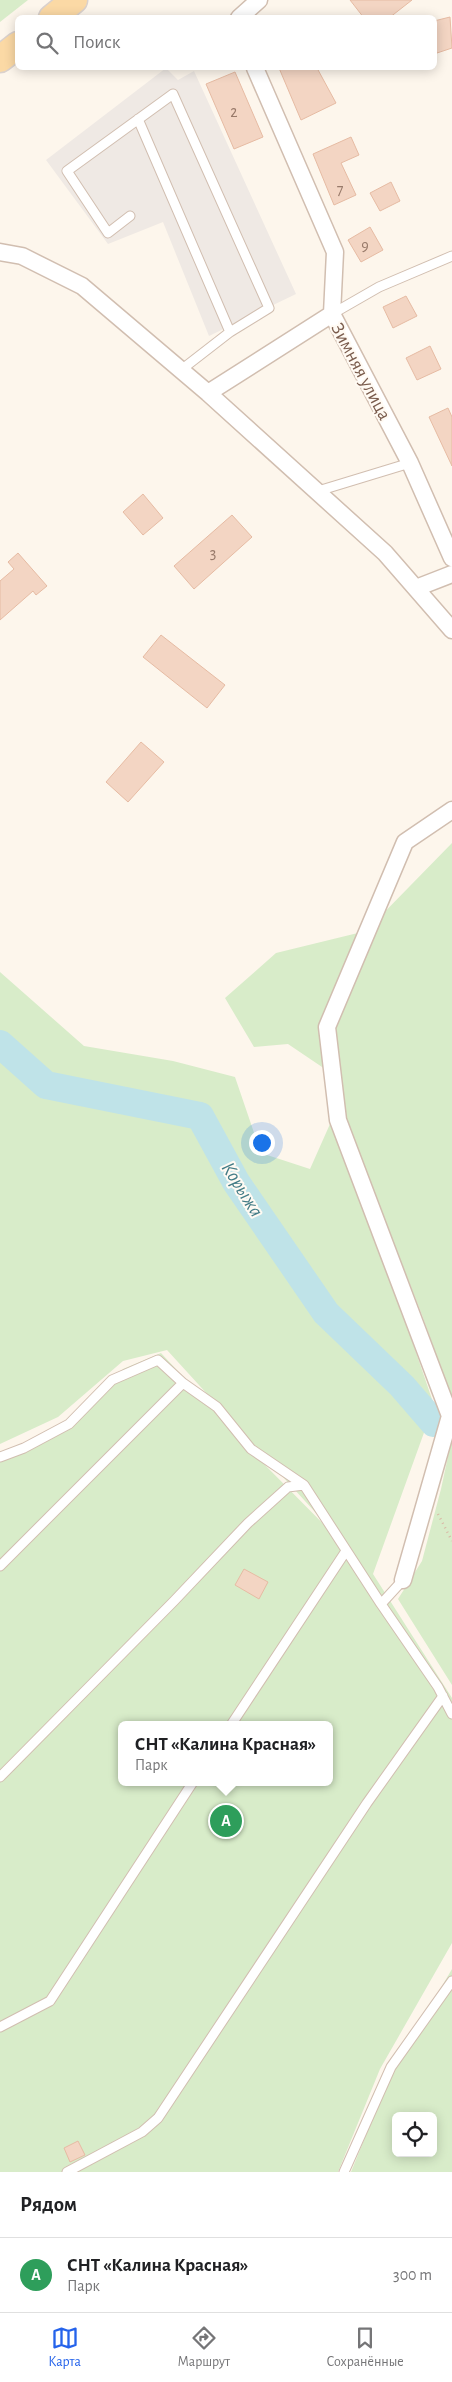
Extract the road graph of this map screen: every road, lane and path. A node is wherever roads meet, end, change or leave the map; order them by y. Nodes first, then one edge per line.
1 (74, 0) edge
2 (259, 0) edge
3 (56, 15) edge
4 (242, 15) edge
5 (15, 47) edge
6 (0, 59) edge
7 (256, 70) edge
8 (138, 119) junction
9 (130, 216) dead end
10 (0, 252) edge
11 (452, 256) edge
12 (332, 314) junction
13 (230, 332) junction
14 (181, 370) junction
15 (208, 393) junction
16 (410, 462) junction
17 (318, 491) junction
18 (452, 558) edge
19 (452, 574) edge
20 (416, 588) junction
21 (452, 630) edge
22 (452, 810) edge
23 (183, 1384) junction
24 (0, 1457) edge
25 (304, 1485) junction
26 (428, 1495) junction
27 (452, 1541) edge
28 (346, 1551) junction
29 (0, 1566) edge
30 (403, 1580) joint
31 (381, 1604) junction
32 (442, 1696) junction
33 (452, 1714) edge
34 (234, 1721) edge
35 (0, 1777) edge
36 (190, 1786) edge
37 (452, 1981) edge
38 (0, 2027) edge
39 (67, 2172) edge
40 (344, 2172) edge

1 - 3 main road
2 - 4 street
5 - 6 main road
7 - 12 street, Зимняя улица
8 - 9 lane
8 - 13 lane
8 - 13 lane
10 - 14 street
11 - 12 lane
12 - 15 street
12 - 16 street, Зимняя улица
13 - 14 lane
14 - 15 street
15 - 17 street
16 - 17 lane
16 - 18 street, Зимняя улица
17 - 20 street
19 - 20 street
20 - 21 street
22 - 26 street
23 - 24 lane
23 - 25 lane
23 - 29 lane
25 - 28 lane
25 - 35 lane
26 - 27 path
26 - 30 street
28 - 31 lane
28 - 34 lane
30 - 31 lane
31 - 32 lane
32 - 33 lane
32 - 39 lane
36 - 38 lane
37 - 40 lane

